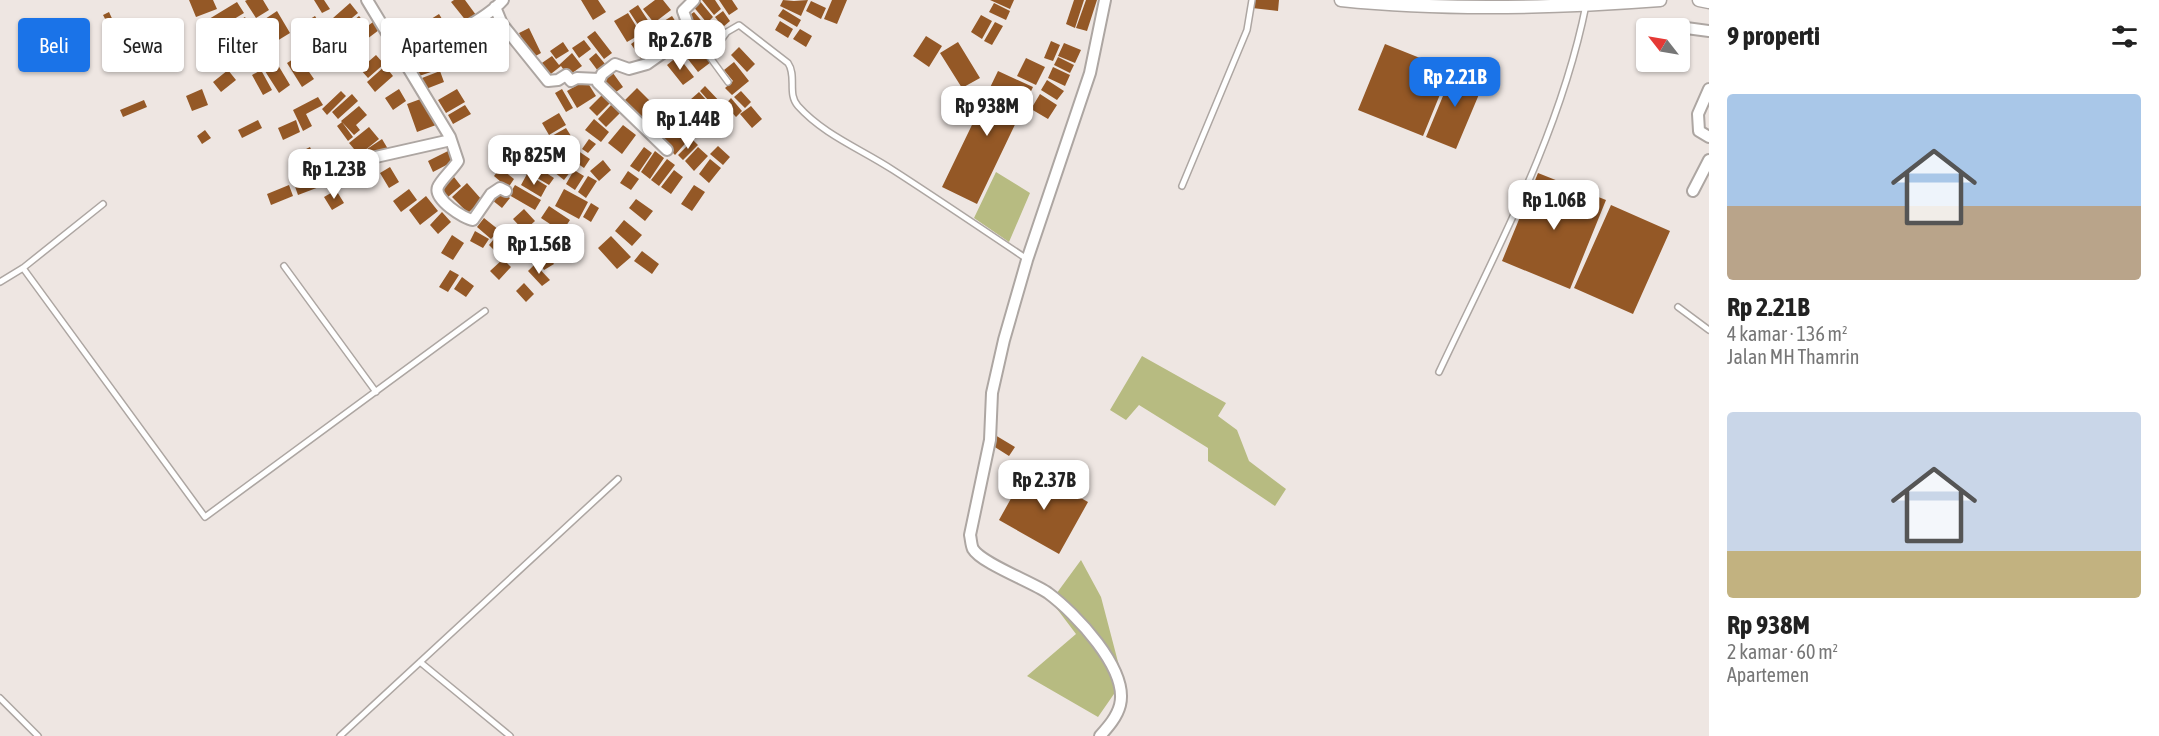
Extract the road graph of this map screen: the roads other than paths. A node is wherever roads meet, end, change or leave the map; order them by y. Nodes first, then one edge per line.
1 (367, 0) edge
2 (694, 0) edge
3 (1105, 0) edge
4 (1252, 0) edge
5 (1341, 0) edge
6 (1660, 0) edge
7 (1699, 0) edge
8 (1709, 2) edge
9 (499, 4) edge
10 (1586, 5) junction
11 (476, 18) edge
12 (381, 23) edge
13 (1690, 28) edge
14 (1709, 31) edge
15 (411, 72) edge
16 (599, 79) junction
17 (728, 82) dead end
18 (1709, 89) edge
19 (1709, 137) edge
20 (452, 140) junction
21 (667, 150) dead end
22 (1709, 160) edge
23 (296, 175) dead end
24 (1182, 186) dead end
25 (506, 190) dead end
26 (1693, 191) dead end
27 (103, 204) dead end
28 (1027, 260) junction
29 (284, 266) dead end
30 (23, 268) junction
31 (0, 282) edge
32 (1678, 307) dead end
33 (485, 311) dead end
34 (1709, 330) edge
35 (1439, 372) dead end
36 (376, 392) junction
37 (618, 479) dead end
38 (420, 662) junction
39 (0, 698) edge
40 (38, 736) edge
41 (340, 736) edge
42 (510, 736) edge
43 (1100, 736) edge

1 - 12 street
2 - 16 street
3 - 28 street
4 - 24 lane
5 - 10 street
6 - 10 street
7 - 8 street
9 - 11 street
9 - 16 street
10 - 35 lane
13 - 14 street
15 - 20 street
16 - 21 street
17 - 28 lane
18 - 19 street
20 - 23 street
20 - 25 street
22 - 26 street
27 - 30 lane
28 - 43 street
29 - 36 lane
30 - 31 lane
30 - 36 lane
32 - 34 lane
33 - 36 lane
37 - 38 lane
38 - 41 lane
38 - 42 lane
39 - 40 lane

